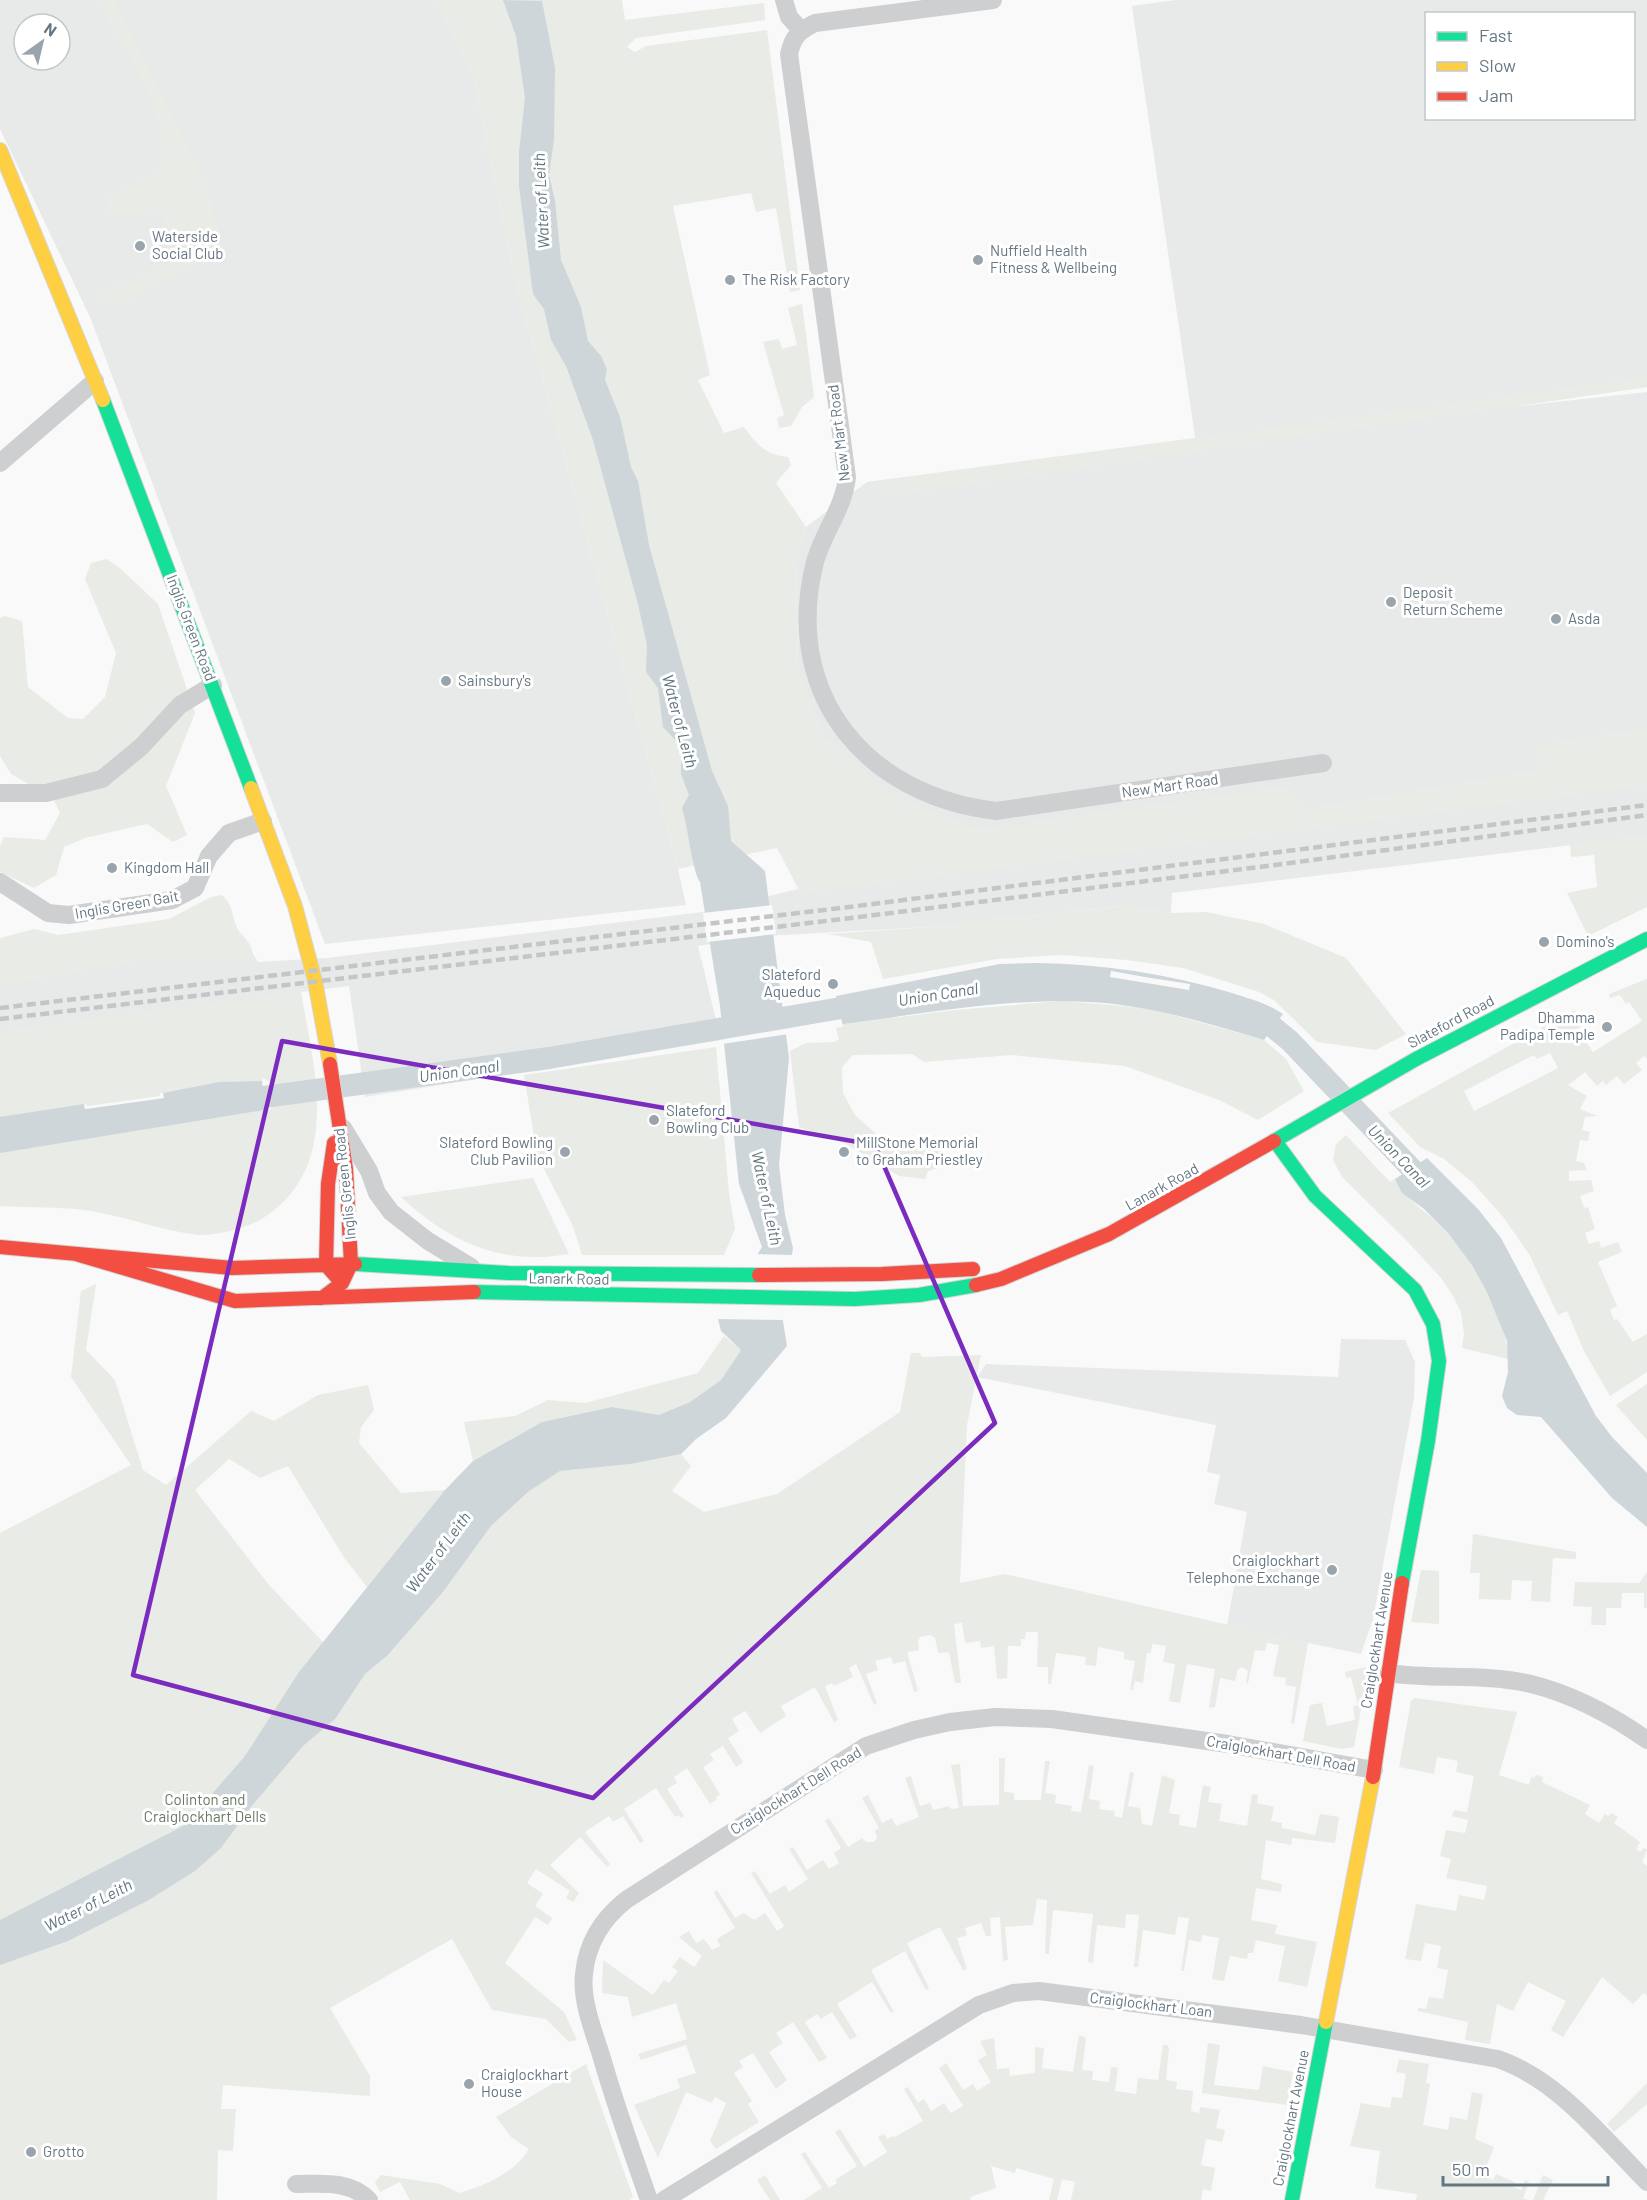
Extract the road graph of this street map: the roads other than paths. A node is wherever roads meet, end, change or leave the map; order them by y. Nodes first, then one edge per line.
1 (784, 0) edge
2 (993, 0) edge
3 (801, 30) junction
4 (0, 150) edge
5 (96, 381) junction
6 (0, 463) edge
7 (213, 685) junction
8 (1323, 763) dead end
9 (0, 793) edge
10 (262, 821) junction
11 (0, 882) edge
12 (1647, 939) edge
13 (338, 1119) junction
14 (1275, 1141) junction
15 (0, 1247) edge
16 (76, 1254) junction
17 (1061, 1254) junction
18 (326, 1264) junction
19 (351, 1264) junction
20 (478, 1271) junction
21 (342, 1283) junction
22 (357, 1296) junction
23 (322, 1298) junction
24 (1388, 1673) junction
25 (1647, 1740) edge
26 (1374, 1770) junction
27 (1325, 2029) junction
28 (1647, 2182) edge
29 (296, 2184) dead end
30 (369, 2200) edge
31 (649, 2200) edge
32 (664, 2200) edge
33 (1292, 2200) edge

1 - 3 street
2 - 3 street
3 - 8 street, New Mart Road
4 - 5 main road, Inglis Green Road
5 - 6 street
5 - 7 main road, Inglis Green Road
7 - 9 street
7 - 10 main road, Inglis Green Road
10 - 11 street, Inglis Green Gait
10 - 13 main road, Inglis Green Road
12 - 14 main road, Slateford Road
13 - 18 main road, Inglis Green Road
13 - 19 main road, Inglis Green Road
13 - 20 street, Inglis Green Road
14 - 17 main road, Lanark Road
14 - 24 main road, Craiglockhart Avenue
15 - 16 main road, Lanark Road
16 - 18 main road, Lanark Road
16 - 23 main road, Lanark Road
17 - 20 main road, Lanark Road
17 - 22 main road, Lanark Road
18 - 19 main road, Lanark Road
18 - 21 main road
19 - 20 main road, Lanark Road
19 - 21 main road, Inglis Green Road
21 - 22 main road
21 - 23 main road, Inglis Green Road
22 - 23 main road, Lanark Road
24 - 25 street
24 - 26 main road, Craiglockhart Avenue
26 - 27 main road, Craiglockhart Avenue
26 - 31 street, Craiglockhart Dell Road
27 - 28 street, Craiglockhart Loan
27 - 32 street, Craiglockhart Loan
27 - 33 main road, Craiglockhart Avenue
29 - 30 street

